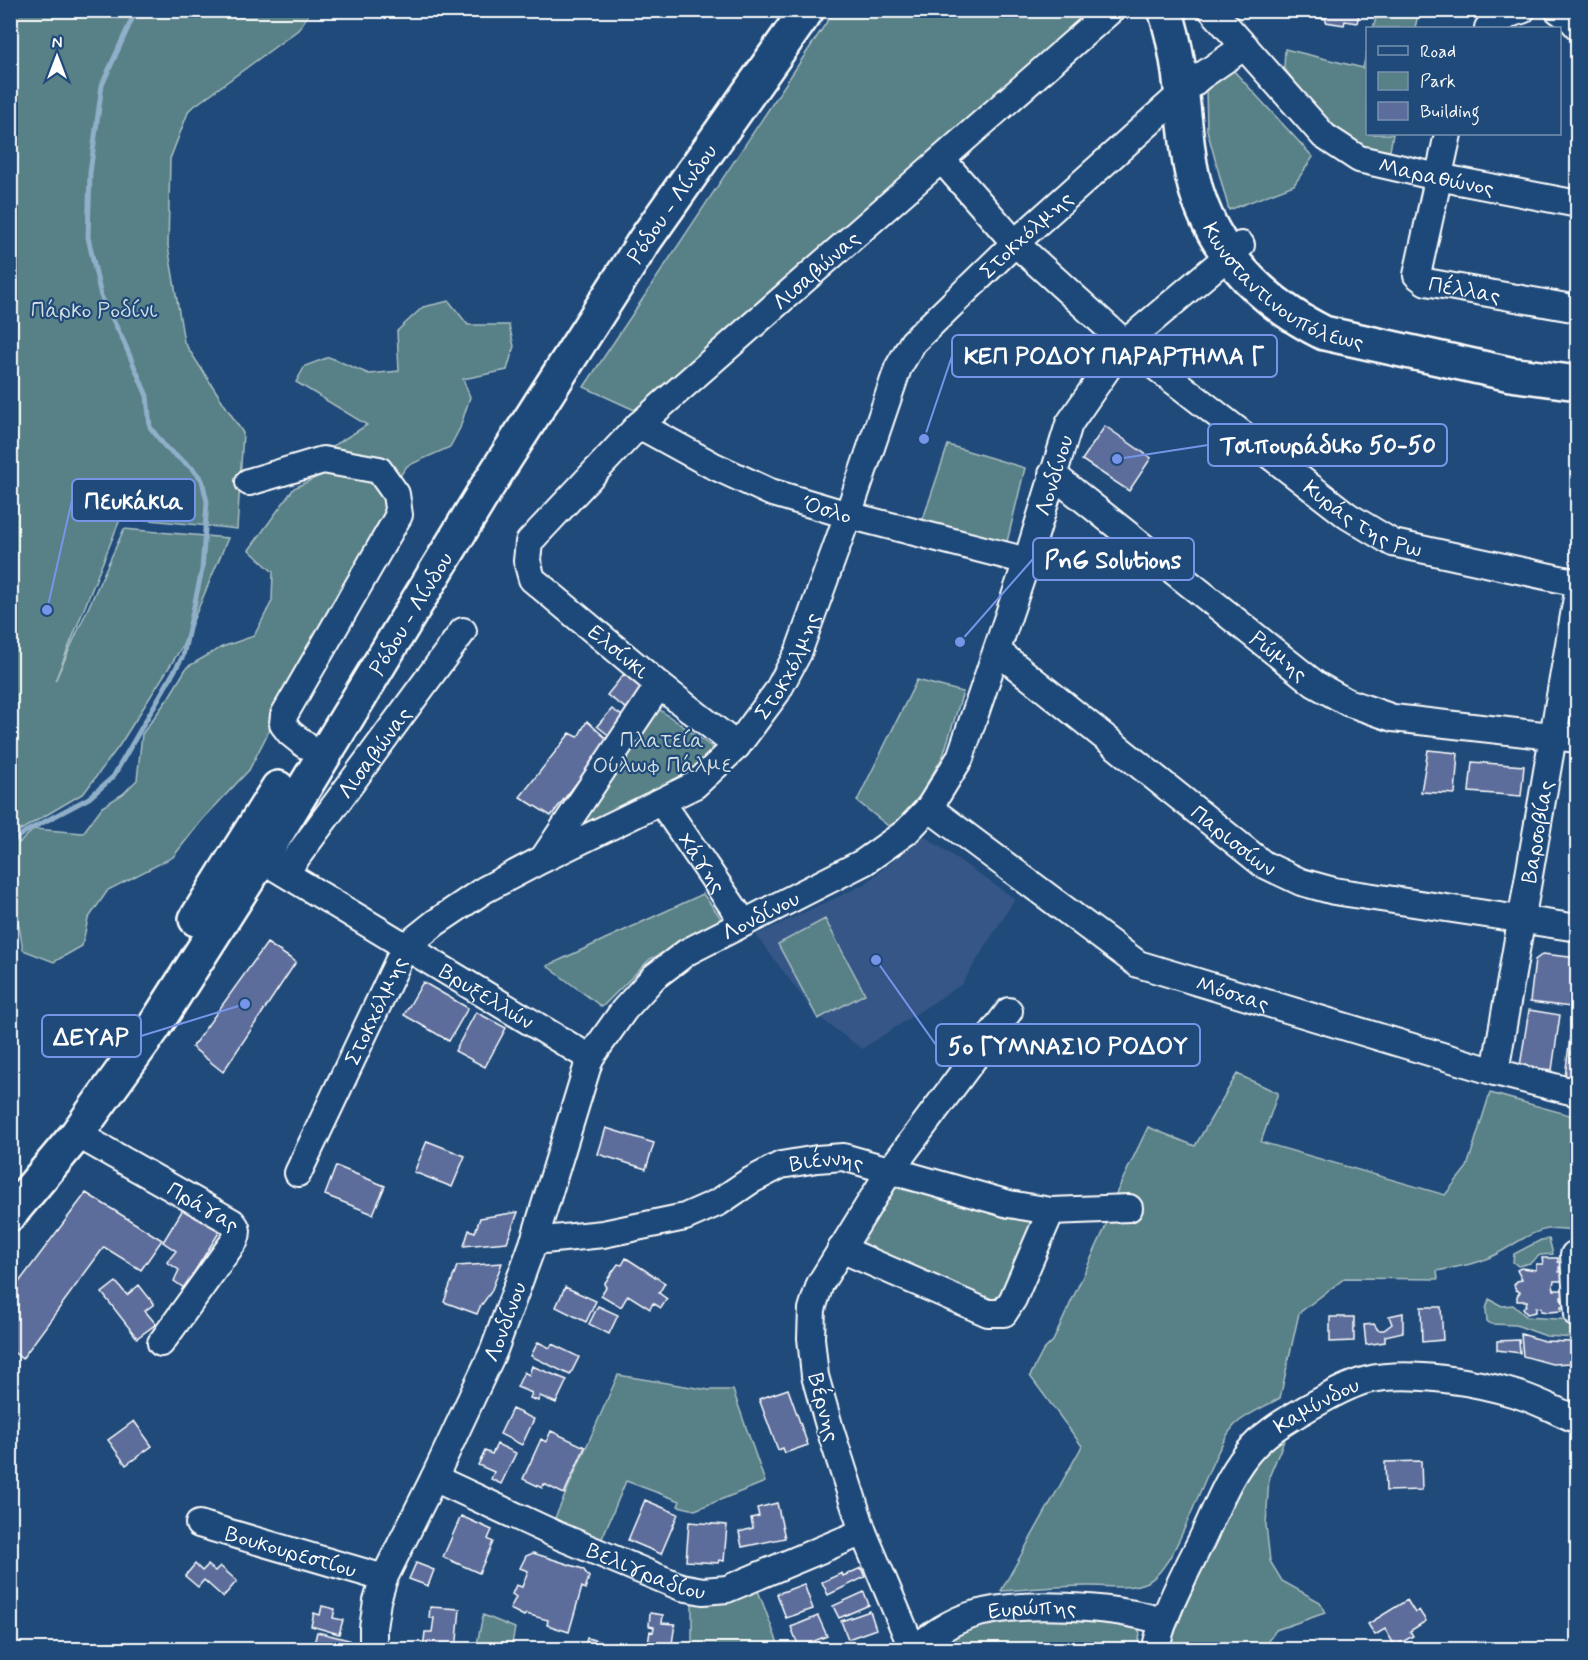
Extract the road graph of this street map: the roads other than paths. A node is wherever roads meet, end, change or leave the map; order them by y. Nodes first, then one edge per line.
1 (781, 10) edge
2 (807, 10) edge
3 (1111, 10) edge
4 (1165, 10) edge
5 (1188, 10) edge
6 (1522, 10) edge
7 (1558, 10) edge
8 (1219, 14) edge
9 (1490, 27) edge
10 (1578, 27) edge
11 (1245, 46) junction
12 (1190, 86) junction
13 (1448, 135) edge
14 (942, 160) junction
15 (1438, 177) junction
16 (1578, 204) edge
17 (1015, 243) junction
18 (1235, 250) junction
19 (1578, 309) edge
20 (1125, 343) junction
21 (1578, 370) edge
22 (1578, 383) edge
23 (639, 425) junction
24 (1052, 474) junction
25 (249, 482) dead end
26 (848, 515) junction
27 (530, 542) joint
28 (1027, 561) junction
29 (1578, 583) edge
30 (1578, 592) edge
31 (463, 631) dead end
32 (997, 651) junction
33 (659, 685) junction
34 (1552, 736) junction
35 (1578, 739) edge
36 (305, 745) junction
37 (737, 746) junction
38 (662, 803) junction
39 (929, 808) junction
40 (543, 859) junction
41 (273, 866) junction
42 (1521, 920) junction
43 (744, 923) junction
44 (1578, 928) edge
45 (405, 947) junction
46 (1009, 1011) dead end
47 (590, 1058) junction
48 (1495, 1072) junction
49 (1578, 1094) edge
50 (77, 1134) junction
51 (890, 1172) junction
52 (298, 1173) dead end
53 (10, 1182) edge
54 (1129, 1208) dead end
55 (1051, 1211) junction
56 (10, 1214) edge
57 (534, 1241) junction
58 (841, 1249) junction
59 (1574, 1255) dead end
60 (1578, 1315) edge
61 (161, 1343) dead end
62 (1578, 1420) edge
63 (434, 1478) junction
64 (199, 1524) dead end
65 (863, 1532) junction
66 (384, 1578) junction
67 (1162, 1621) junction
68 (373, 1650) edge
69 (913, 1650) edge
70 (1155, 1650) edge

1 - 36 main road, Ρόδου - Λίνδου
2 - 41 main road, Ρόδου - Λίνδου
3 - 14 street, Λισαβώνας
4 - 12 main road, Κωνσταντινουπόλεως
5 - 12 main road, Κωνσταντινουπόλεως
6 - 9 street
7 - 10 street
8 - 11 street, Μαραθώνος
11 - 12 street, Στοκχόλμης
11 - 15 street, Μαραθώνος
12 - 17 street, Στοκχόλμης
12 - 18 main road, Κωνσταντινουπόλεως
13 - 15 street
14 - 17 street, Κυράς της Ρω
14 - 23 street, Λισαβώνας
15 - 16 street, Μαραθώνος
15 - 19 street, Πέλλας
17 - 20 street, Κυράς της Ρω
17 - 26 street, Στοκχόλμης
18 - 20 street, Λονδίνου
18 - 21 main road, Κωνσταντινουπόλεως
18 - 22 main road, Κωνσταντινουπόλεως
20 - 24 street, Λονδίνου
20 - 29 street, Κυράς της Ρω
23 - 26 street, Όσλο
23 - 27 street, Λισαβώνας
24 - 28 street, Λονδίνου
24 - 34 street, Ρώμης
25 - 36 street
26 - 28 street, Όσλο
26 - 37 street, Στοκχόλμης
27 - 33 street, Ελσίνκι
28 - 32 street, Λονδίνου
30 - 34 street, Βαρσοβίας
31 - 41 street, Λισαβώνας
32 - 39 street, Λονδίνου
32 - 42 street, Παρισσίων
33 - 37 street, Ελσίνκι
33 - 40 street
34 - 35 street, Ρώμης
34 - 42 street, Βαρσοβίας
36 - 53 main road, Ρόδου - Λίνδου
37 - 38 street, Στοκχόλμης
38 - 40 street, Στοκχόλμης
38 - 43 street, Χάγης
39 - 43 street, Λονδίνου
39 - 48 street, Μόσχας
40 - 45 street, Στοκχόλμης
41 - 45 street, Βρυξελλών
41 - 50 main road, Ρόδου - Λίνδου
42 - 44 street, Παρισσίων
42 - 48 street, Βαρσοβίας
43 - 47 street, Λονδίνου
45 - 47 street, Βρυξελλών
45 - 52 street, Στοκχόλμης
46 - 51 street, Βέρνης
47 - 57 street, Λονδίνου
48 - 49 street, Μόσχας
50 - 56 main road, Ρόδου - Λίνδου
50 - 61 street, Πράγας
51 - 55 street, Βιέννης
51 - 57 street, Βιέννης
51 - 58 street, Βέρνης
54 - 55 street, Βιέννης
55 - 58 street
57 - 63 street, Λονδίνου
58 - 65 street, Βέρνης
59 - 60 street
62 - 67 street, Καμύνδου
63 - 65 street, Βελιγραδίου
63 - 66 street, Λονδίνου
64 - 66 street, Βουκουρεστίου
65 - 69 street, Βέρνης
66 - 68 street, Λονδίνου
67 - 69 street, Ευρώπης
67 - 70 street, Καμύνδου

